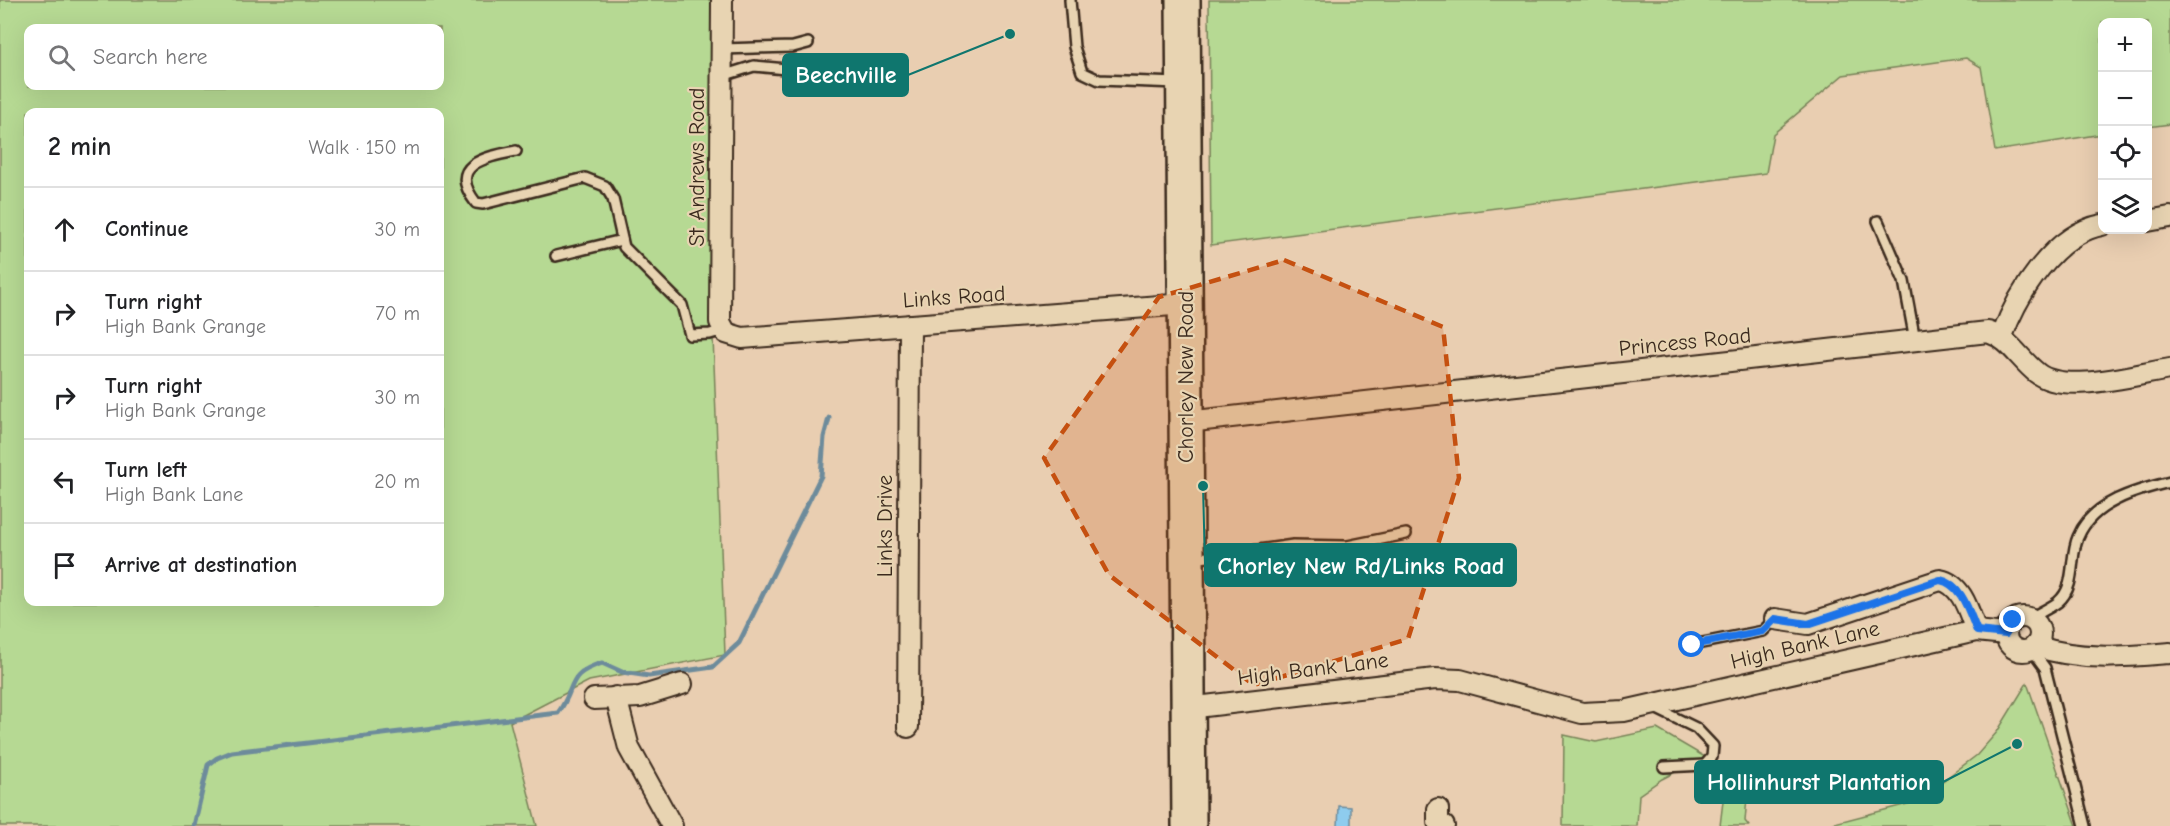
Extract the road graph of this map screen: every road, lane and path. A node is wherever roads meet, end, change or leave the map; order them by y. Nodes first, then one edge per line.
1 (722, 0) edge
2 (1070, 0) edge
3 (1183, 0) edge
4 (808, 43) dead end
5 (722, 49) junction
6 (839, 74) dead end
7 (722, 76) junction
8 (1184, 83) junction
9 (516, 151) dead end
10 (2170, 217) edge
11 (2152, 220) edge
12 (1878, 221) dead end
13 (2098, 226) edge
14 (622, 240) junction
15 (556, 256) dead end
16 (1186, 304) junction
17 (910, 325) junction
18 (725, 332) junction
19 (2002, 336) junction
20 (1915, 340) junction
21 (2170, 369) edge
22 (1187, 422) junction
23 (2170, 482) edge
24 (1406, 534) dead end
25 (1188, 560) junction
26 (2030, 618) junction
27 (1775, 619) joint
28 (1977, 631) junction
29 (2006, 634) junction
30 (1692, 645) dead end
31 (2033, 648) junction
32 (2170, 653) edge
33 (682, 684) dead end
34 (616, 697) junction
35 (594, 699) dead end
36 (1650, 705) junction
37 (1188, 708) junction
38 (908, 727) dead end
39 (1664, 767) dead end
40 (672, 826) edge
41 (1189, 826) edge
42 (2085, 826) edge

1 - 5 street, St Andrews Road
2 - 8 lane
3 - 8 highway, Chorley New Road
4 - 5 lane
5 - 7 street, St Andrews Road
6 - 7 lane
7 - 18 street, St Andrews Road
8 - 16 highway, Chorley New Road
9 - 14 lane
10 - 11 street
12 - 20 lane
13 - 19 street
14 - 15 lane
14 - 18 lane
16 - 17 street, Links Road
16 - 22 highway, Chorley New Road
17 - 18 street, Links Road
17 - 38 street, Links Drive
19 - 20 street, Princess Road
19 - 21 street
20 - 22 street, Princess Road
22 - 25 highway, Chorley New Road
23 - 26 lane
24 - 25 lane
25 - 37 highway, Chorley New Road
26 - 29 street
26 - 31 street
27 - 28 street
27 - 30 lane
28 - 29 street, High Bank Lane
28 - 36 street, High Bank Lane
29 - 31 street, High Bank Lane
31 - 32 street, High Bank Lane
31 - 42 lane
33 - 34 street
34 - 35 street
34 - 40 street
36 - 37 street, High Bank Lane
36 - 39 lane
37 - 41 highway, Chorley New Road

